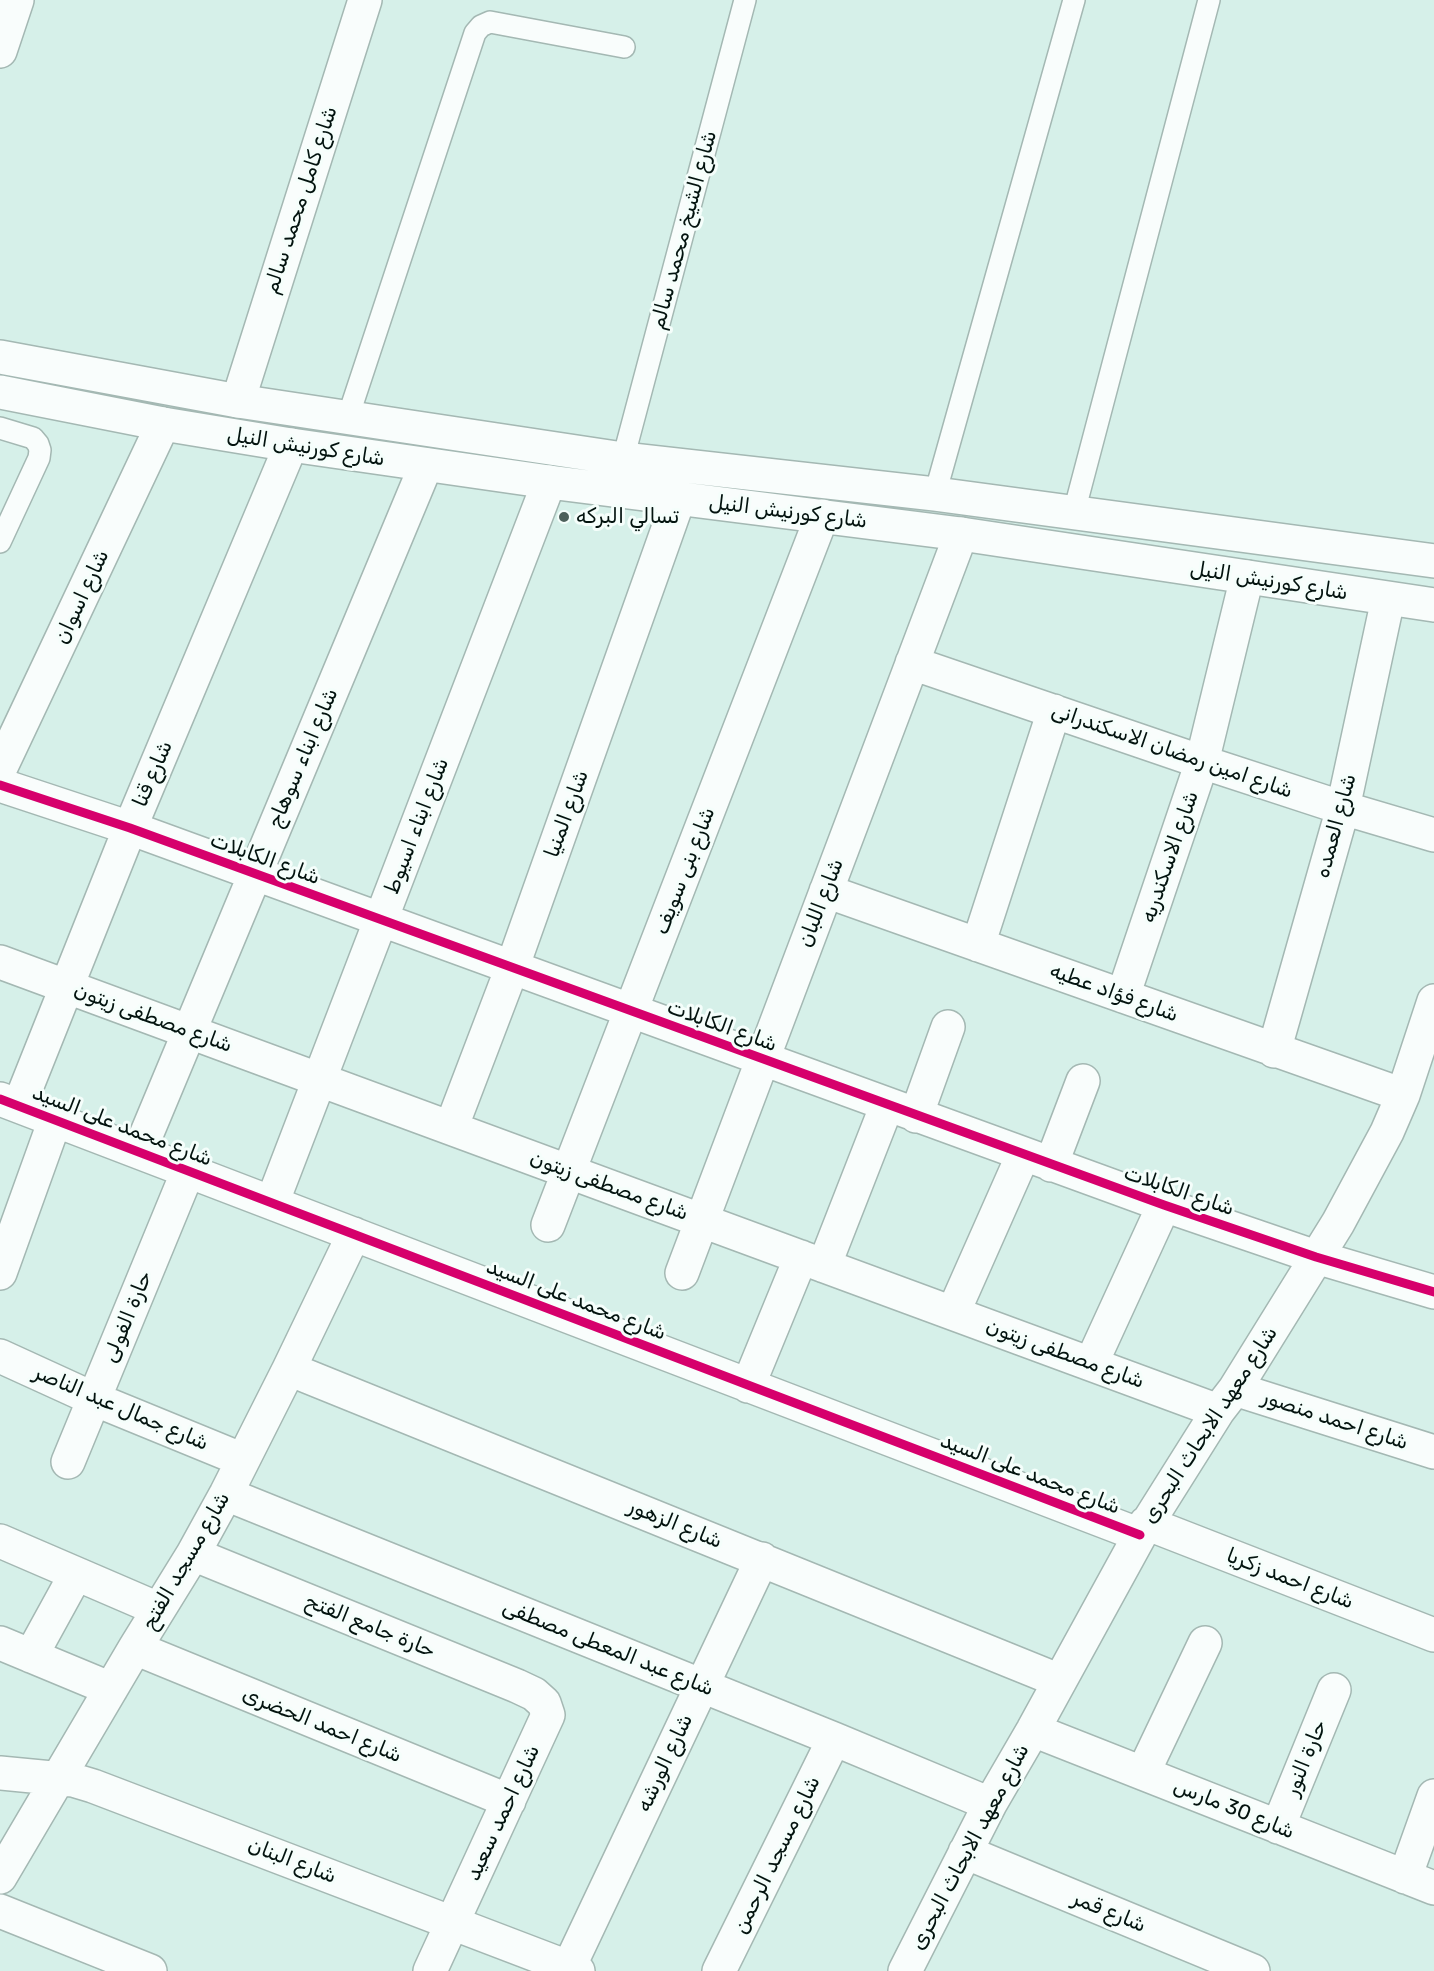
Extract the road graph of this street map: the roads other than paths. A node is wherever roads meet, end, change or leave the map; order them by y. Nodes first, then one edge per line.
1 (17, 0) edge
2 (365, 0) edge
3 (745, 0) edge
4 (1074, 0) edge
5 (1209, 0) edge
6 (624, 47) dead end
7 (0, 51) edge
8 (0, 357) edge
9 (0, 392) edge
10 (238, 401) junction
11 (348, 417) junction
12 (163, 424) junction
13 (0, 428) edge
14 (291, 445) junction
15 (622, 459) junction
16 (426, 465) junction
17 (549, 482) junction
18 (935, 494) junction
19 (679, 498) junction
20 (1017, 505) junction
21 (1074, 512) junction
22 (822, 516) junction
23 (961, 534) junction
24 (0, 542) edge
25 (1009, 542) junction
26 (1434, 561) edge
27 (1246, 577) junction
28 (1388, 599) junction
29 (1434, 605) edge
30 (912, 663) junction
31 (1054, 711) junction
32 (1202, 762) junction
33 (0, 769) edge
34 (0, 785) edge
35 (1343, 808) junction
36 (130, 828) junction
37 (1434, 835) edge
38 (255, 874) junction
39 (826, 891) junction
40 (381, 920) junction
41 (978, 945) junction
42 (0, 962) edge
43 (512, 968) junction
44 (66, 986) junction
45 (1123, 996) junction
46 (1434, 1001) edge
47 (631, 1012) junction
48 (948, 1027) dead end
49 (189, 1032) junction
50 (1274, 1051) junction
51 (762, 1059) junction
52 (319, 1080) junction
53 (1083, 1081) dead end
54 (1403, 1095) junction
55 (9, 1102) edge
56 (902, 1110) junction
57 (56, 1120) junction
58 (451, 1128) junction
59 (139, 1152) junction
60 (1037, 1160) junction
61 (188, 1171) junction
62 (569, 1172) junction
63 (272, 1203) junction
64 (1164, 1205) junction
65 (701, 1220) junction
66 (548, 1225) dead end
67 (354, 1234) junction
68 (1316, 1257) junction
69 (812, 1261) junction
70 (0, 1273) edge
71 (682, 1273) dead end
72 (1434, 1292) edge
73 (953, 1313) junction
74 (0, 1356) edge
75 (1091, 1364) junction
76 (289, 1369) junction
77 (748, 1386) junction
78 (94, 1399) junction
79 (1227, 1400) junction
80 (1434, 1452) edge
81 (243, 1460) junction
82 (68, 1462) dead end
83 (226, 1494) junction
84 (1143, 1529) junction
85 (0, 1541) edge
86 (194, 1554) junction
87 (762, 1560) junction
88 (76, 1574) junction
89 (158, 1609) junction
90 (1434, 1635) edge
91 (0, 1643) edge
92 (1205, 1643) dead end
93 (135, 1648) junction
94 (31, 1656) junction
95 (1060, 1681) junction
96 (702, 1686) junction
97 (111, 1689) junction
98 (1334, 1690) dead end
99 (544, 1703) joint
100 (1033, 1730) junction
101 (834, 1739) junction
102 (0, 1773) edge
103 (1143, 1773) junction
104 (59, 1779) junction
105 (1434, 1796) edge
106 (509, 1801) junction
107 (990, 1804) junction
108 (1278, 1827) junction
109 (965, 1852) junction
110 (0, 1877) edge
111 (1420, 1883) edge
112 (0, 1911) edge
113 (453, 1923) junction
114 (573, 1969) edge
115 (150, 1971) edge
116 (430, 1971) edge
117 (719, 1971) edge
118 (905, 1971) edge
119 (1253, 1971) edge

1 - 7 street
2 - 10 street, شارع كامل محمد سالم
3 - 15 lane, شارع الشيخ محمد سالم
4 - 18 lane
5 - 21 lane
6 - 11 lane
8 - 10 street, شارع كورنيش النيل
9 - 12 street, شارع كورنيش النيل
10 - 11 street, شارع كورنيش النيل
11 - 15 street, شارع كورنيش النيل
12 - 14 street, شارع كورنيش النيل
12 - 33 street, شارع اسوان
13 - 24 lane
14 - 16 street, شارع كورنيش النيل
14 - 36 street, شارع قنا
15 - 18 street, شارع كورنيش النيل
16 - 17 street, شارع كورنيش النيل
16 - 38 street, شارع ابناء سوهاج
17 - 19 street, شارع كورنيش النيل
17 - 40 street, شارع ابناء اسيوط
18 - 20 street, شارع كورنيش النيل
19 - 22 street, شارع كورنيش النيل
19 - 43 street, شارع المنيا
20 - 21 street, شارع كورنيش النيل
20 - 25 street
21 - 26 street, شارع كورنيش النيل
22 - 23 street, شارع كورنيش النيل
22 - 47 street, شارع بنى سويف
23 - 25 street, شارع كورنيش النيل
23 - 30 street, شارع اللبان
25 - 27 street, شارع كورنيش النيل
27 - 28 street, شارع كورنيش النيل
27 - 32 street, شارع الاسكندريه
28 - 29 street, شارع كورنيش النيل
28 - 35 street, شارع العمده
30 - 31 street, شارع امين رمضان الاسكندرانى
30 - 39 street, شارع اللبان
31 - 32 street, شارع امين رمضان الاسكندرانى
31 - 41 street
32 - 35 street, شارع امين رمضان الاسكندرانى
32 - 45 street, شارع الاسكندريه
34 - 36 street, شارع الكابلات
35 - 37 street, شارع امين رمضان الاسكندرانى
35 - 50 street, شارع العمده
36 - 38 street, شارع الكابلات
36 - 44 street, شارع قنا
38 - 40 street, شارع الكابلات
38 - 49 street, شارع ابناء سوهاج
39 - 41 street, شارع فؤاد عطيه
39 - 51 street, شارع اللبان
40 - 43 street, شارع الكابلات
40 - 52 street, شارع ابناء اسيوط
41 - 45 street, شارع فؤاد عطيه
42 - 44 street, شارع مصطفى زيتون
43 - 47 street, شارع الكابلات
43 - 58 street, شارع المنيا
44 - 49 street, شارع مصطفى زيتون
44 - 55 street, شارع قنا
45 - 50 street, شارع فؤاد عطيه
46 - 54 street, شارع معهد الابحاث البحرى
47 - 51 street, شارع الكابلات
47 - 62 street, شارع بنى سويف
48 - 56 street
49 - 52 street, شارع مصطفى زيتون
49 - 59 street, شارع ابناء سوهاج
50 - 54 street, شارع فؤاد عطيه
51 - 56 street, شارع الكابلات
51 - 65 street, شارع اللبان
52 - 58 street, شارع مصطفى زيتون
52 - 63 street, شارع ابناء اسيوط
53 - 60 street
54 - 68 street, شارع معهد الابحاث البحرى
55 - 57 street, شارع محمد على السيد
56 - 60 street, شارع الكابلات
56 - 69 street
57 - 59 street, شارع محمد على السيد
57 - 70 street
58 - 62 street, شارع مصطفى زيتون
59 - 61 street, شارع محمد على السيد
60 - 64 street, شارع الكابلات
60 - 73 street
61 - 63 street, شارع محمد على السيد
61 - 78 street, حارة الفولى
62 - 65 street, شارع مصطفى زيتون
62 - 66 street, شارع بنى سويف
63 - 67 street, شارع محمد على السيد
64 - 68 street, شارع الكابلات
64 - 75 street
65 - 69 street, شارع مصطفى زيتون
65 - 71 street, شارع اللبان
67 - 76 street, شارع مسجد الفتح
67 - 77 street, شارع محمد على السيد
68 - 72 street, شارع الكابلات
68 - 79 street, شارع معهد الابحاث البحرى
69 - 73 street, شارع مصطفى زيتون
69 - 77 street
73 - 75 street, شارع مصطفى زيتون
74 - 78 street, شارع جمال عبد الناصر
75 - 79 street, شارع مصطفى زيتون
76 - 81 street, شارع مسجد الفتح
76 - 87 street, شارع الزهور
77 - 84 street, شارع محمد على السيد
78 - 81 street, شارع جمال عبد الناصر
78 - 82 street, حارة الفولى
79 - 80 street, شارع احمد منصور
79 - 84 street, شارع معهد الابحاث البحرى
81 - 83 street, شارع مسجد الفتح
83 - 86 street, شارع مسجد الفتح
83 - 96 street, شارع عبد المعطى مصطفى
84 - 90 street, شارع احمد زكريا
84 - 95 street, شارع معهد الابحاث البحرى
85 - 88 street
86 - 89 street, شارع مسجد الفتح
86 - 99 street, حارة جامع الفتح
87 - 95 street, شارع الزهور
87 - 96 street, شارع الورشه
88 - 89 street
88 - 94 street
89 - 93 street, شارع مسجد الفتح
91 - 94 street
92 - 103 street
93 - 97 street, شارع مسجد الفتح
93 - 106 street, شارع احمد الحضرى
94 - 97 street
95 - 100 street, شارع معهد الابحاث البحرى
96 - 101 street, شارع عبد المعطى مصطفى
96 - 114 street, شارع الورشه
97 - 104 street, شارع مسجد الفتح
98 - 108 street, حارة النور
99 - 106 street, شارع احمد سعيد
100 - 103 street, شارع 30 مارس
100 - 107 street, شارع معهد الابحاث البحرى
101 - 107 street, شارع عبد المعطى مصطفى
101 - 117 street, شارع مسجد الرحمن
102 - 104 street, شارع البنان
103 - 108 street, شارع 30 مارس
104 - 110 street, شارع مسجد الفتح
104 - 113 street, شارع البنان
105 - 111 street
106 - 113 street, شارع احمد سعيد
107 - 109 street, شارع معهد الابحاث البحرى
108 - 111 street, شارع 30 مارس
109 - 118 street, شارع معهد الابحاث البحرى
109 - 119 street, شارع قمر
112 - 115 street
113 - 114 street, شارع البنان
113 - 116 street, شارع احمد سعيد

